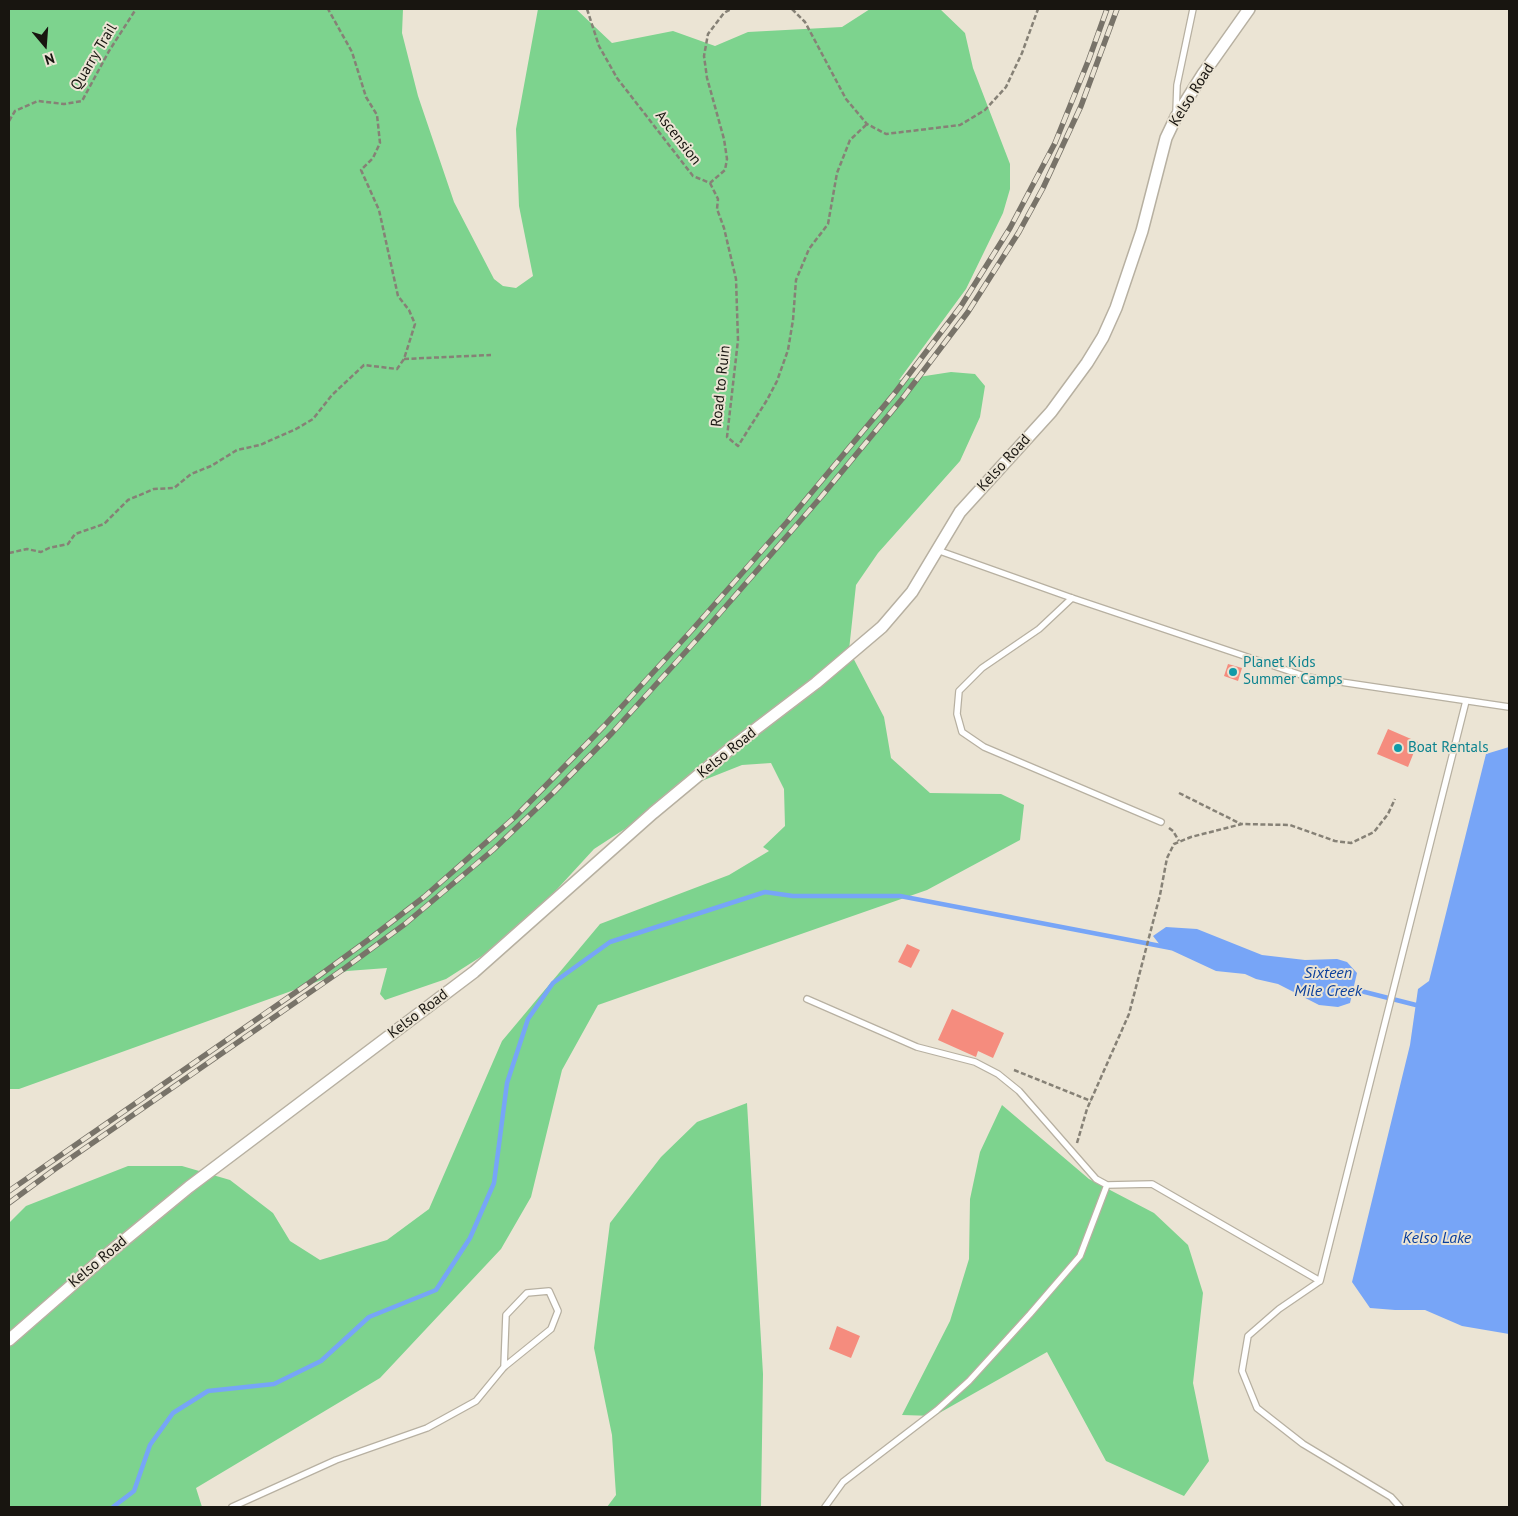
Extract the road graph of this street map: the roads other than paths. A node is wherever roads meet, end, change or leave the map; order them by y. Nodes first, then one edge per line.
1 (1193, 9) edge
2 (1249, 9) edge
3 (1176, 117) junction
4 (937, 550) junction
5 (1072, 598) junction
6 (1466, 701) junction
7 (1509, 707) edge
8 (1161, 822) road end
9 (807, 999) dead end
10 (1107, 1185) junction
11 (1320, 1281) junction
12 (9, 1340) edge
13 (504, 1367) junction
14 (232, 1507) edge
15 (825, 1507) edge
16 (1400, 1507) edge

1 - 3 lane
2 - 3 street, Kelso Road
3 - 4 street, Kelso Road
4 - 5 lane
4 - 12 street, Kelso Road
5 - 6 lane
5 - 8 lane
6 - 7 lane
6 - 11 lane
9 - 10 lane
10 - 11 lane
10 - 15 lane
11 - 16 lane
13 - 13 lane
13 - 14 lane

